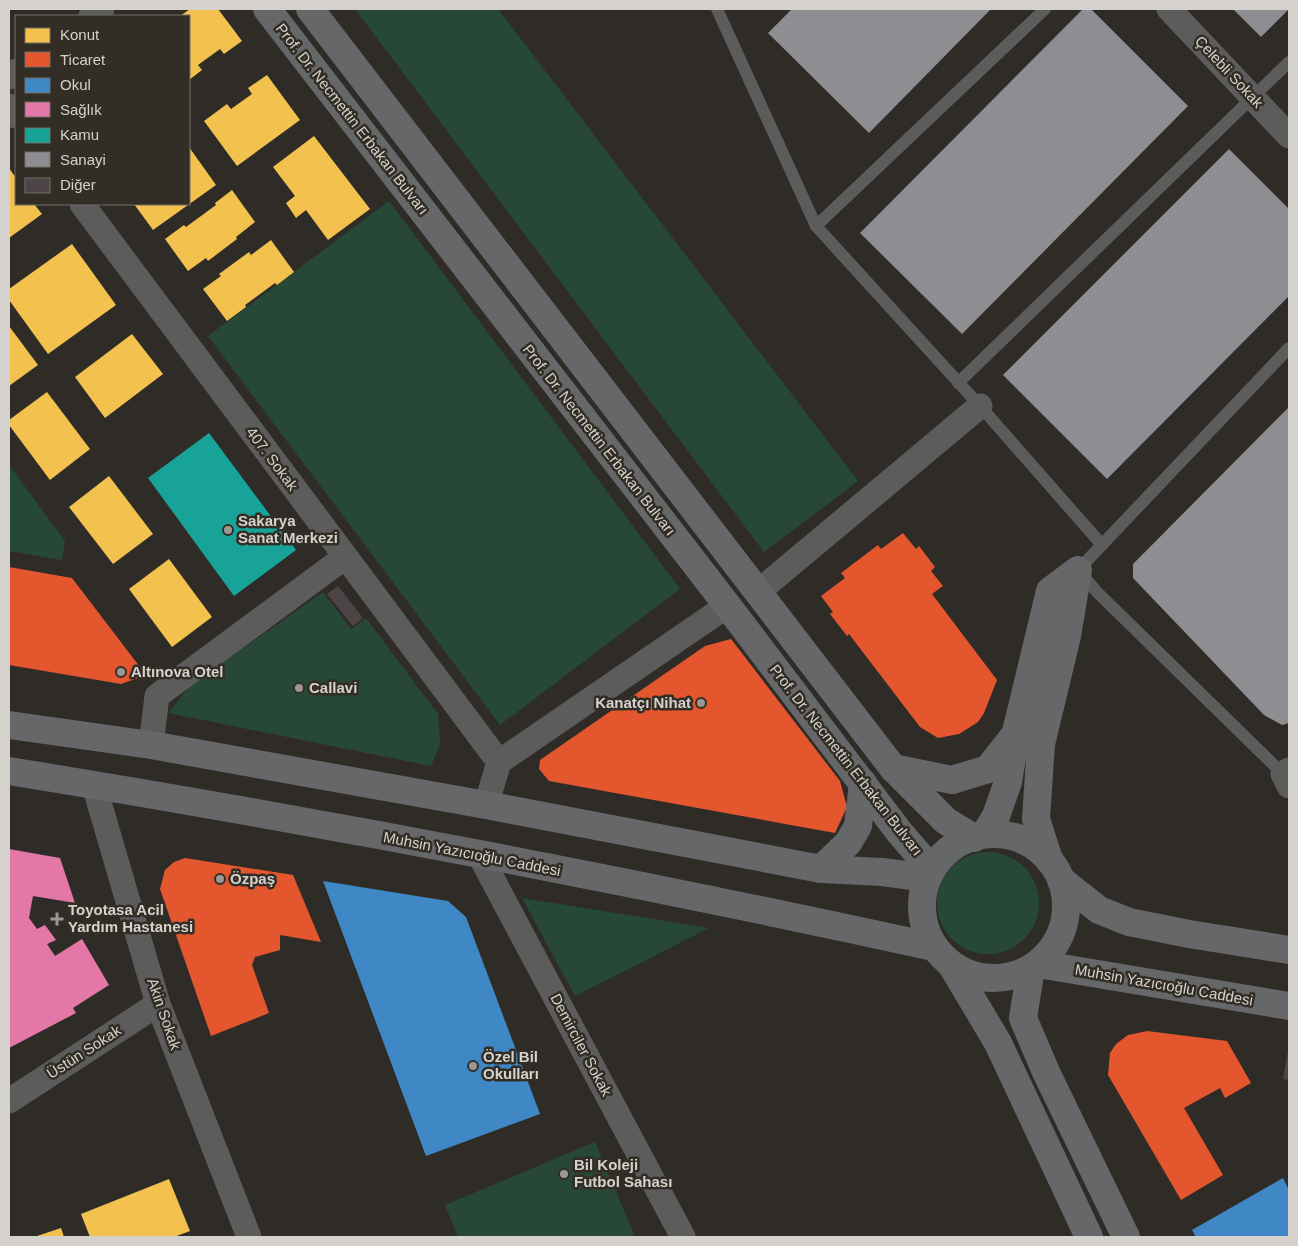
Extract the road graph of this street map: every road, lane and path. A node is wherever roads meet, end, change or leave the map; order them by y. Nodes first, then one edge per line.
1 (266, 9) edge
2 (310, 9) edge
3 (717, 9) edge
4 (1046, 9) edge
5 (1169, 9) edge
6 (1289, 62) edge
7 (1253, 97) junction
8 (1289, 136) edge
9 (83, 205) edge
10 (816, 226) junction
11 (1289, 348) edge
12 (958, 383) junction
13 (980, 406) junction
14 (1102, 544) junction
15 (345, 556) junction
16 (1078, 570) junction
17 (758, 592) junction
18 (727, 605) junction
19 (9, 725) edge
20 (1016, 732) junction
21 (151, 745) junction
22 (499, 762) junction
23 (893, 768) junction
24 (9, 771) edge
25 (1287, 777) edge
26 (863, 783) junction
27 (94, 785) junction
28 (486, 805) junction
29 (979, 836) junction
30 (479, 854) junction
31 (821, 870) junction
32 (1056, 870) junction
33 (930, 874) junction
34 (1289, 950) edge
35 (942, 955) junction
36 (1035, 966) junction
37 (1097, 974) junction
38 (158, 1004) junction
39 (1289, 1006) edge
40 (1046, 1072) junction
41 (9, 1101) edge
42 (1082, 1235) edge
43 (248, 1237) edge
44 (683, 1237) edge
45 (1126, 1237) edge

1 - 18 main road, Prof. Dr. Necmettin Erbakan Bulvarı
2 - 17 main road
3 - 10 lane
4 - 10 lane
5 - 7 street, Çelebli Sokak
6 - 7 lane
7 - 8 street, Çelebli Sokak
7 - 12 lane
9 - 15 street, 407. Sokak
10 - 12 lane
11 - 14 lane
12 - 13 lane
13 - 14 lane
13 - 17 street
14 - 16 lane
15 - 21 street
15 - 22 street, 407. Sokak
16 - 20 main road
16 - 25 lane
16 - 32 main road
17 - 23 main road
18 - 22 street
18 - 26 main road, Prof. Dr. Necmettin Erbakan Bulvarı
19 - 21 main road
20 - 23 main road
20 - 29 main road
21 - 28 main road
22 - 28 street
23 - 29 main road
24 - 27 main road, Muhsin Yazıcıoğlu Caddesi
26 - 31 main road
26 - 33 main road, Prof. Dr. Necmettin Erbakan Bulvarı
27 - 30 main road, Muhsin Yazıcıoğlu Caddesi
27 - 38 street, Akin Sokak
28 - 31 main road
29 - 32 main road
29 - 33 main road
30 - 35 main road, Muhsin Yazıcıoğlu Caddesi
30 - 44 street, Demirciler Sokak
31 - 33 main road
32 - 34 main road
32 - 36 main road
33 - 35 main road
35 - 36 main road
35 - 42 main road
36 - 37 main road, Muhsin Yazıcıoğlu Caddesi
36 - 40 main road
37 - 39 main road, Muhsin Yazıcıoğlu Caddesi
37 - 40 main road
38 - 41 street, Üstün Sokak
38 - 43 street, Akin Sokak
40 - 45 main road

